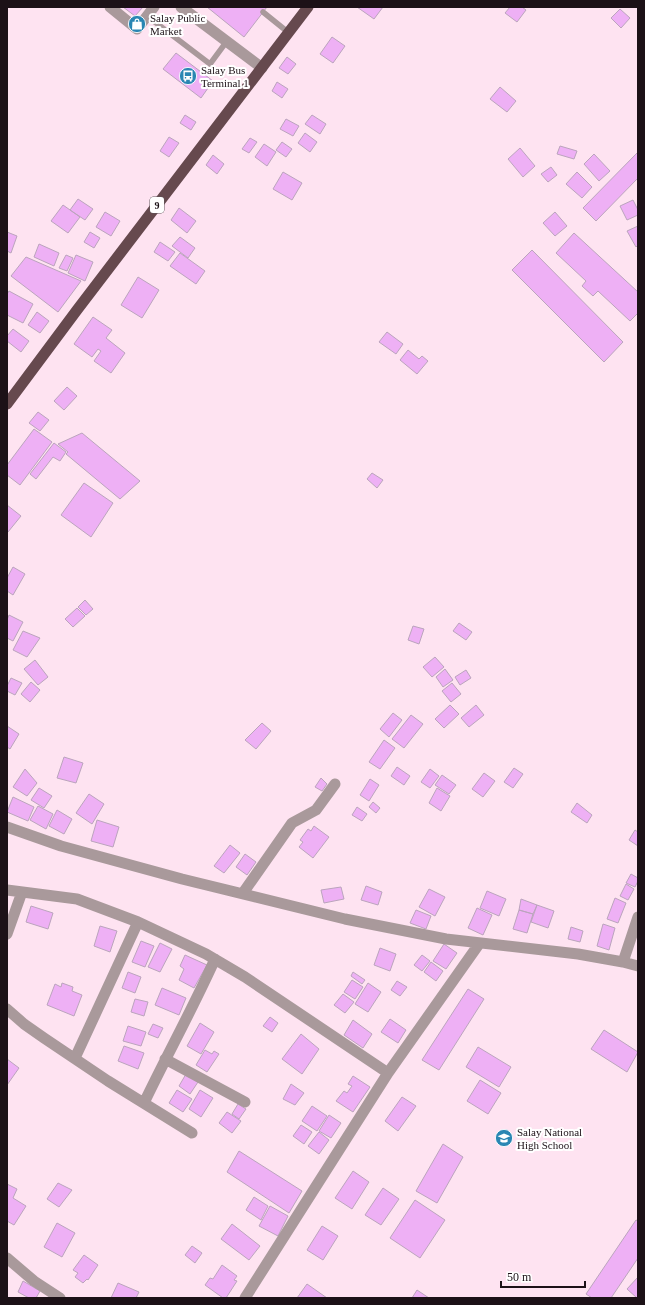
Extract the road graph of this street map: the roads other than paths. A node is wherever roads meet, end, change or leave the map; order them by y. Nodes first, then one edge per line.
1 (110, 7) edge
2 (154, 7) edge
3 (181, 7) edge
4 (308, 7) edge
5 (263, 12) dead end
6 (147, 16) junction
7 (288, 33) junction
8 (227, 41) junction
9 (262, 68) junction
10 (7, 404) edge
11 (335, 784) dead end
12 (7, 827) edge
13 (7, 890) edge
14 (22, 892) junction
15 (243, 893) junction
16 (638, 918) edge
17 (138, 922) junction
18 (7, 934) edge
19 (479, 944) junction
20 (215, 959) junction
21 (623, 962) junction
22 (638, 966) edge
23 (7, 1009) edge
24 (75, 1058) junction
25 (165, 1059) junction
26 (388, 1073) junction
27 (245, 1102) dead end
28 (144, 1103) junction
29 (192, 1133) dead end
30 (7, 1258) edge
31 (60, 1298) edge
32 (245, 1298) edge

1 - 6 street
2 - 6 street
3 - 8 street
4 - 7 highway, 9
5 - 7 lane
6 - 8 lane
7 - 9 highway, 9
8 - 9 street
9 - 10 highway, 9
11 - 15 street
12 - 15 street
13 - 14 street
14 - 17 street
14 - 18 street
15 - 19 street
16 - 21 street
17 - 20 street
17 - 24 street
19 - 21 street
19 - 26 street
20 - 25 street
20 - 26 street
21 - 22 street
23 - 24 street
24 - 28 street
25 - 27 street
25 - 28 street
26 - 32 street
28 - 29 street
30 - 31 street

